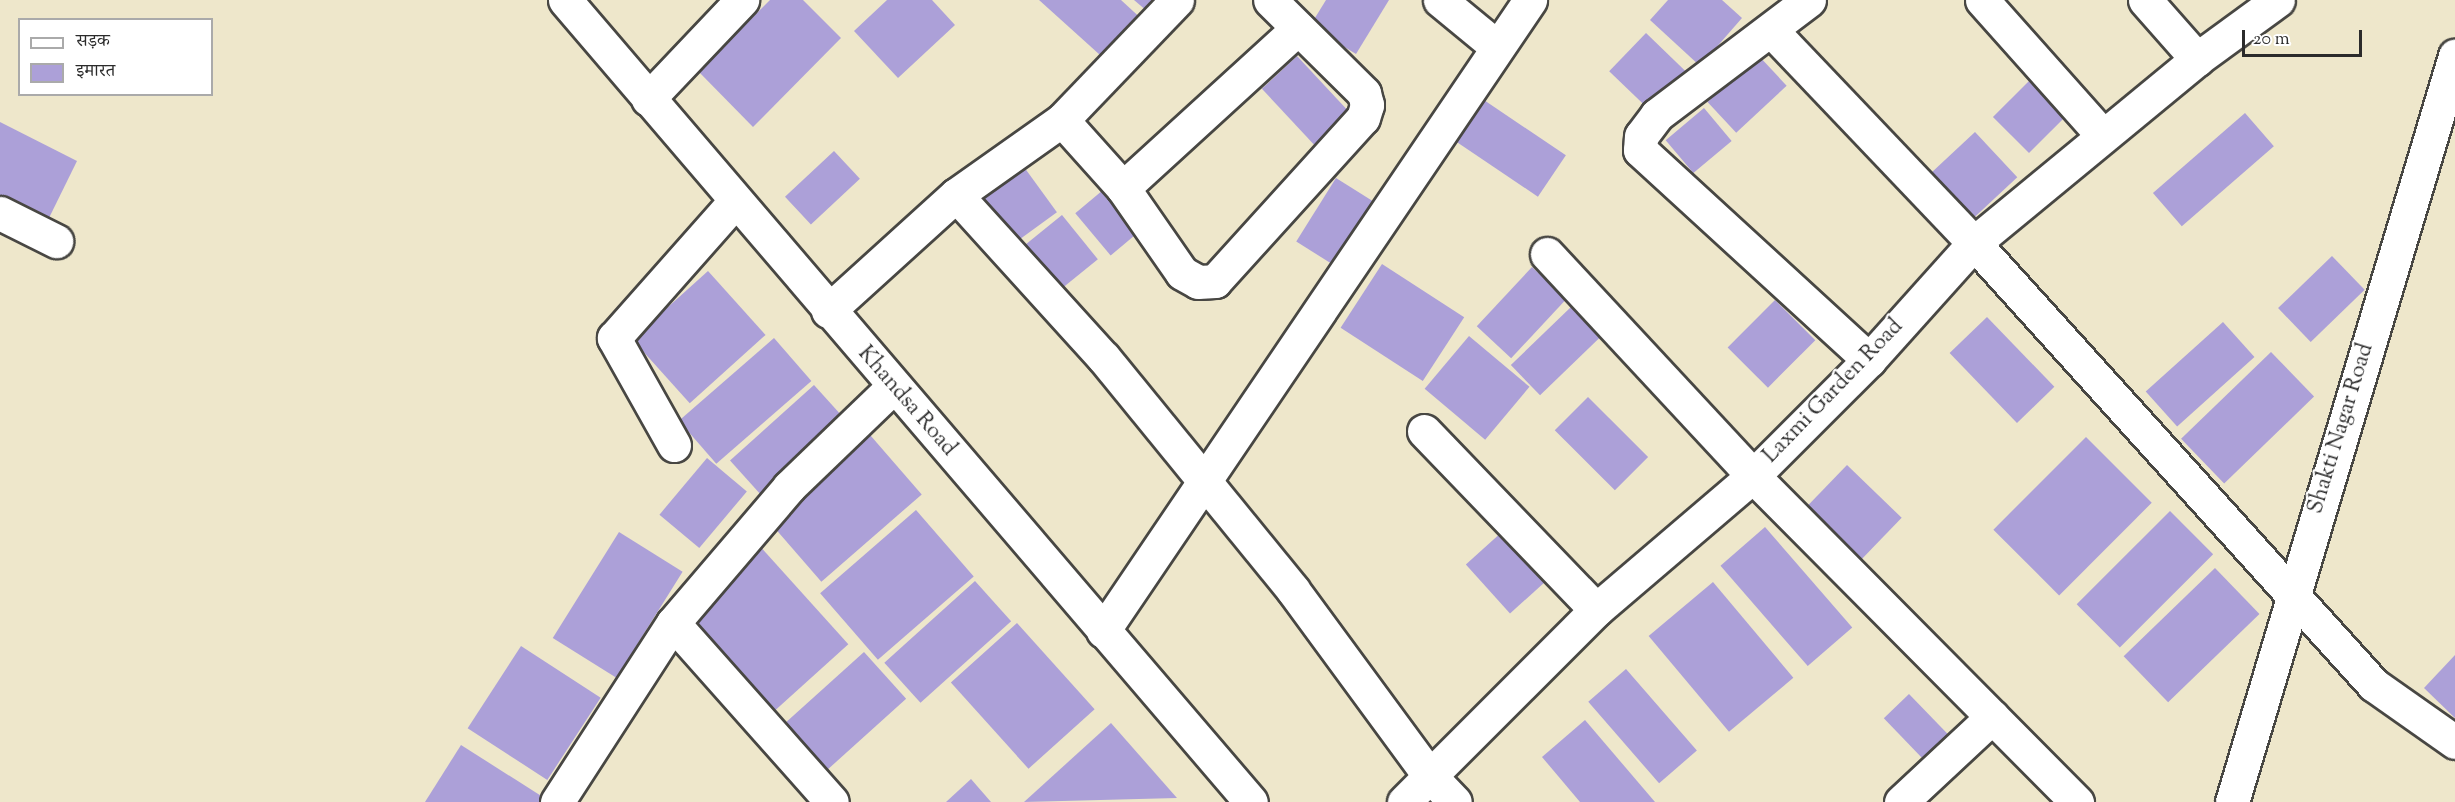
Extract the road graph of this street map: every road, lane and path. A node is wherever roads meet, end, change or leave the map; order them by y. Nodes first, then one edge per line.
1 (565, 0) edge
2 (742, 0) edge
3 (1177, 0) edge
4 (1270, 0) edge
5 (1440, 0) edge
6 (1530, 0) edge
7 (1809, 0) edge
8 (1982, 0) edge
9 (2145, 0) edge
10 (2278, 0) edge
11 (1298, 28) junction
12 (1772, 31) junction
13 (1497, 47) junction
14 (2455, 56) edge
15 (2197, 59) junction
16 (648, 99) junction
17 (1062, 120) junction
18 (2103, 136) junction
19 (1123, 188) junction
20 (956, 195) junction
21 (735, 201) junction
22 (0, 213) edge
23 (56, 241) dead end
24 (1974, 243) junction
25 (1547, 254) dead end
26 (828, 311) junction
27 (1869, 360) junction
28 (893, 387) junction
29 (1424, 431) dead end
30 (674, 445) dead end
31 (1753, 476) junction
32 (1204, 482) junction
33 (2291, 598) junction
34 (1596, 610) junction
35 (673, 623) junction
36 (1103, 631) junction
37 (1992, 717) junction
38 (2455, 742) edge
39 (1429, 775) junction
40 (557, 802) edge
41 (832, 802) edge
42 (1251, 802) edge
43 (1404, 802) edge
44 (1455, 802) edge
45 (1901, 802) edge
46 (2077, 802) edge
47 (2232, 802) edge

1 - 16 street, Khandsa Road
2 - 16 street
3 - 17 street
4 - 11 street
5 - 13 street
6 - 13 street
7 - 12 street
8 - 18 street
9 - 15 street
10 - 15 street, Laxmi Garden Road
11 - 19 street
11 - 19 street
12 - 24 street
12 - 27 street
13 - 32 street
14 - 33 street, Shakti Nagar Road
15 - 18 street, Laxmi Garden Road
16 - 21 street, Khandsa Road
17 - 19 street
17 - 20 street
18 - 24 street, Laxmi Garden Road
20 - 26 street
20 - 32 street
21 - 26 street, Khandsa Road
21 - 30 street
22 - 23 street
24 - 27 street, Laxmi Garden Road
24 - 33 street
25 - 31 street
26 - 28 street, Khandsa Road
27 - 31 street, Laxmi Garden Road
28 - 35 street
28 - 36 street, Khandsa Road
29 - 34 street
31 - 34 street, Laxmi Garden Road
31 - 37 street
32 - 36 street
32 - 39 street
33 - 38 street
33 - 47 street, Shakti Nagar Road
34 - 39 street, Laxmi Garden Road
35 - 40 street
35 - 41 street
36 - 42 street, Khandsa Road
37 - 45 street
37 - 46 street
39 - 43 street, Laxmi Garden Road
39 - 44 street

